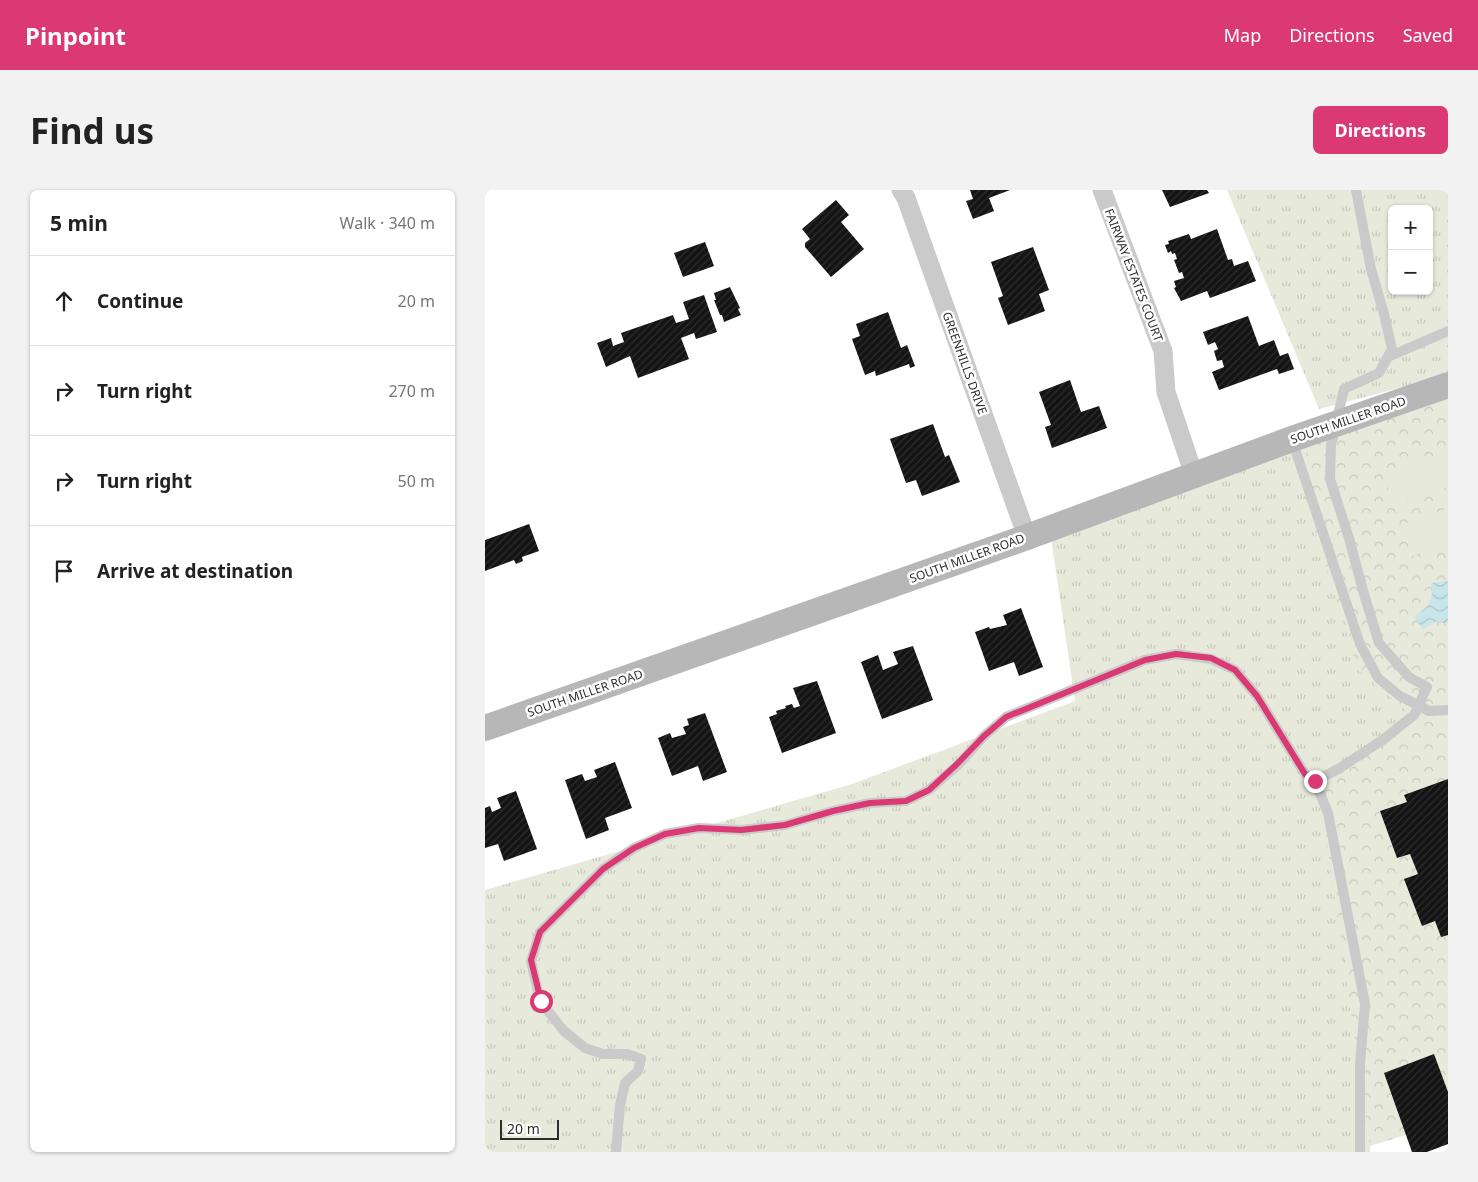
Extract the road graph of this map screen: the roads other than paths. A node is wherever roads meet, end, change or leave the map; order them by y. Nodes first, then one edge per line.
1 (901, 190) edge
2 (1102, 190) edge
3 (1356, 190) edge
4 (1448, 331) edge
5 (1388, 356) junction
6 (1448, 385) edge
7 (1336, 424) junction
8 (1292, 440) junction
9 (1194, 475) junction
10 (1027, 536) junction
11 (1419, 706) junction
12 (1448, 710) edge
13 (485, 728) edge
14 (1315, 781) junction
15 (617, 1152) edge
16 (1360, 1152) edge

1 - 10 street, GREENHILLS DRIVE
2 - 9 street, FAIRWAY ESTATES COURT
3 - 5 lane
4 - 5 lane
5 - 7 lane
6 - 7 street, SOUTH MILLER ROAD
7 - 8 street, SOUTH MILLER ROAD
7 - 11 lane
8 - 9 street, SOUTH MILLER ROAD
8 - 11 lane
9 - 10 street, SOUTH MILLER ROAD
10 - 13 street, SOUTH MILLER ROAD
11 - 12 lane
11 - 14 lane
14 - 15 lane
14 - 16 lane

